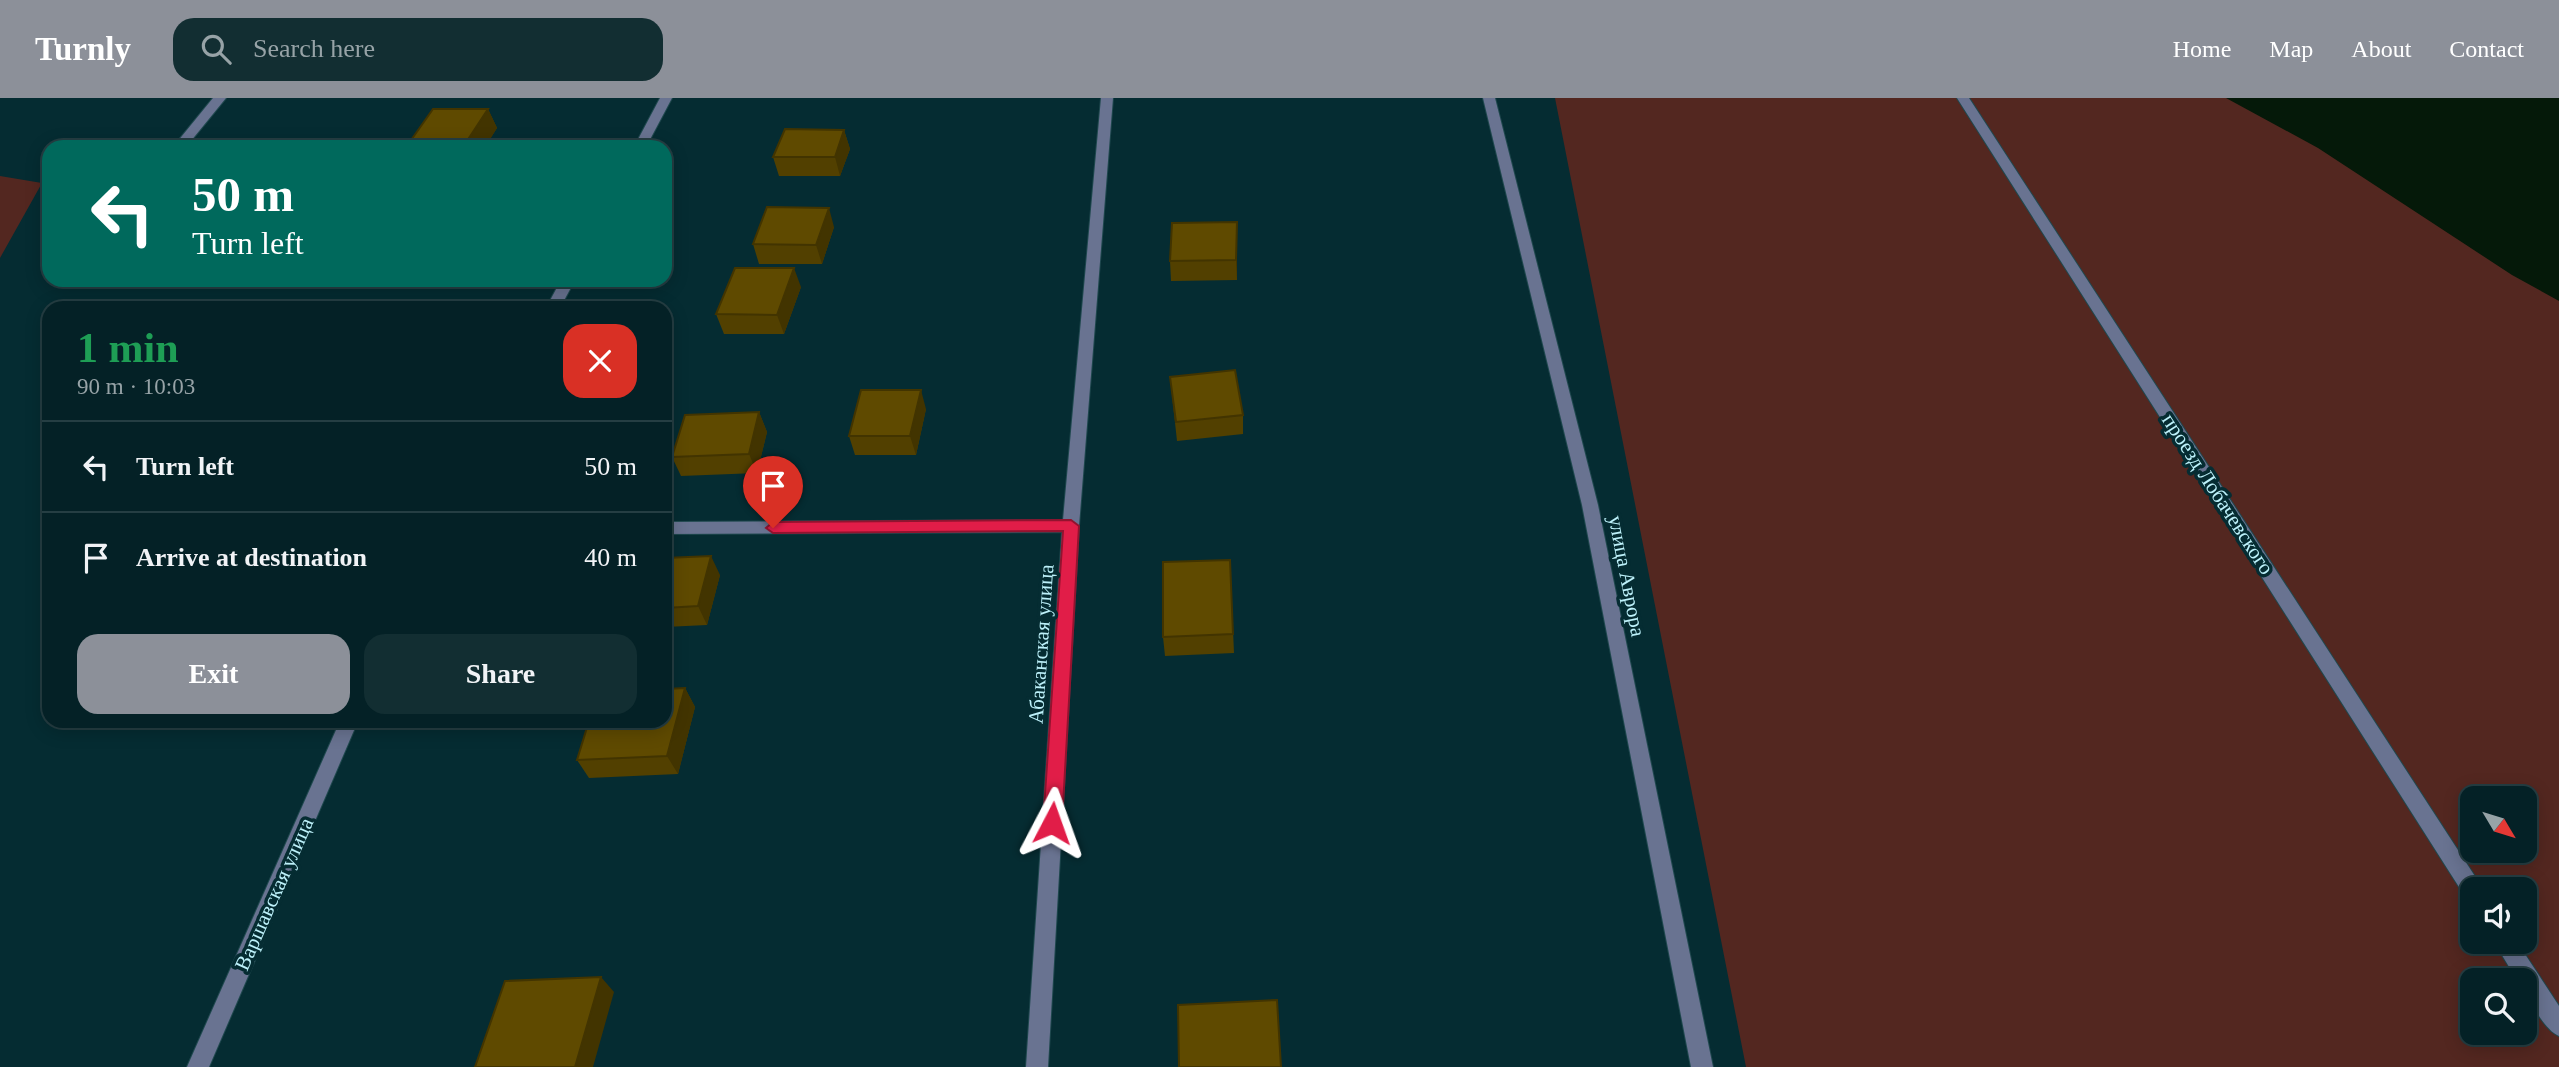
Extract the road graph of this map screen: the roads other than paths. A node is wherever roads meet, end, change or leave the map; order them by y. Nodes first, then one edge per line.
1 (220, 98) edge
2 (666, 98) edge
3 (1107, 98) edge
4 (1489, 98) edge
5 (1963, 98) edge
6 (185, 140) edge
7 (644, 140) edge
8 (1071, 526) junction
9 (672, 528) edge
10 (346, 728) edge
11 (2464, 877) edge
12 (2513, 954) edge
13 (2559, 1025) edge
14 (198, 1067) edge
15 (1037, 1067) edge
16 (1702, 1067) edge

1 - 6 street
2 - 7 street
3 - 8 street, Абаканская улица
4 - 16 street, улица Аврора
5 - 11 street, проезд Лобачевского
8 - 9 street
8 - 15 street, Абаканская улица
10 - 14 street, Варшавская улица
12 - 13 street

